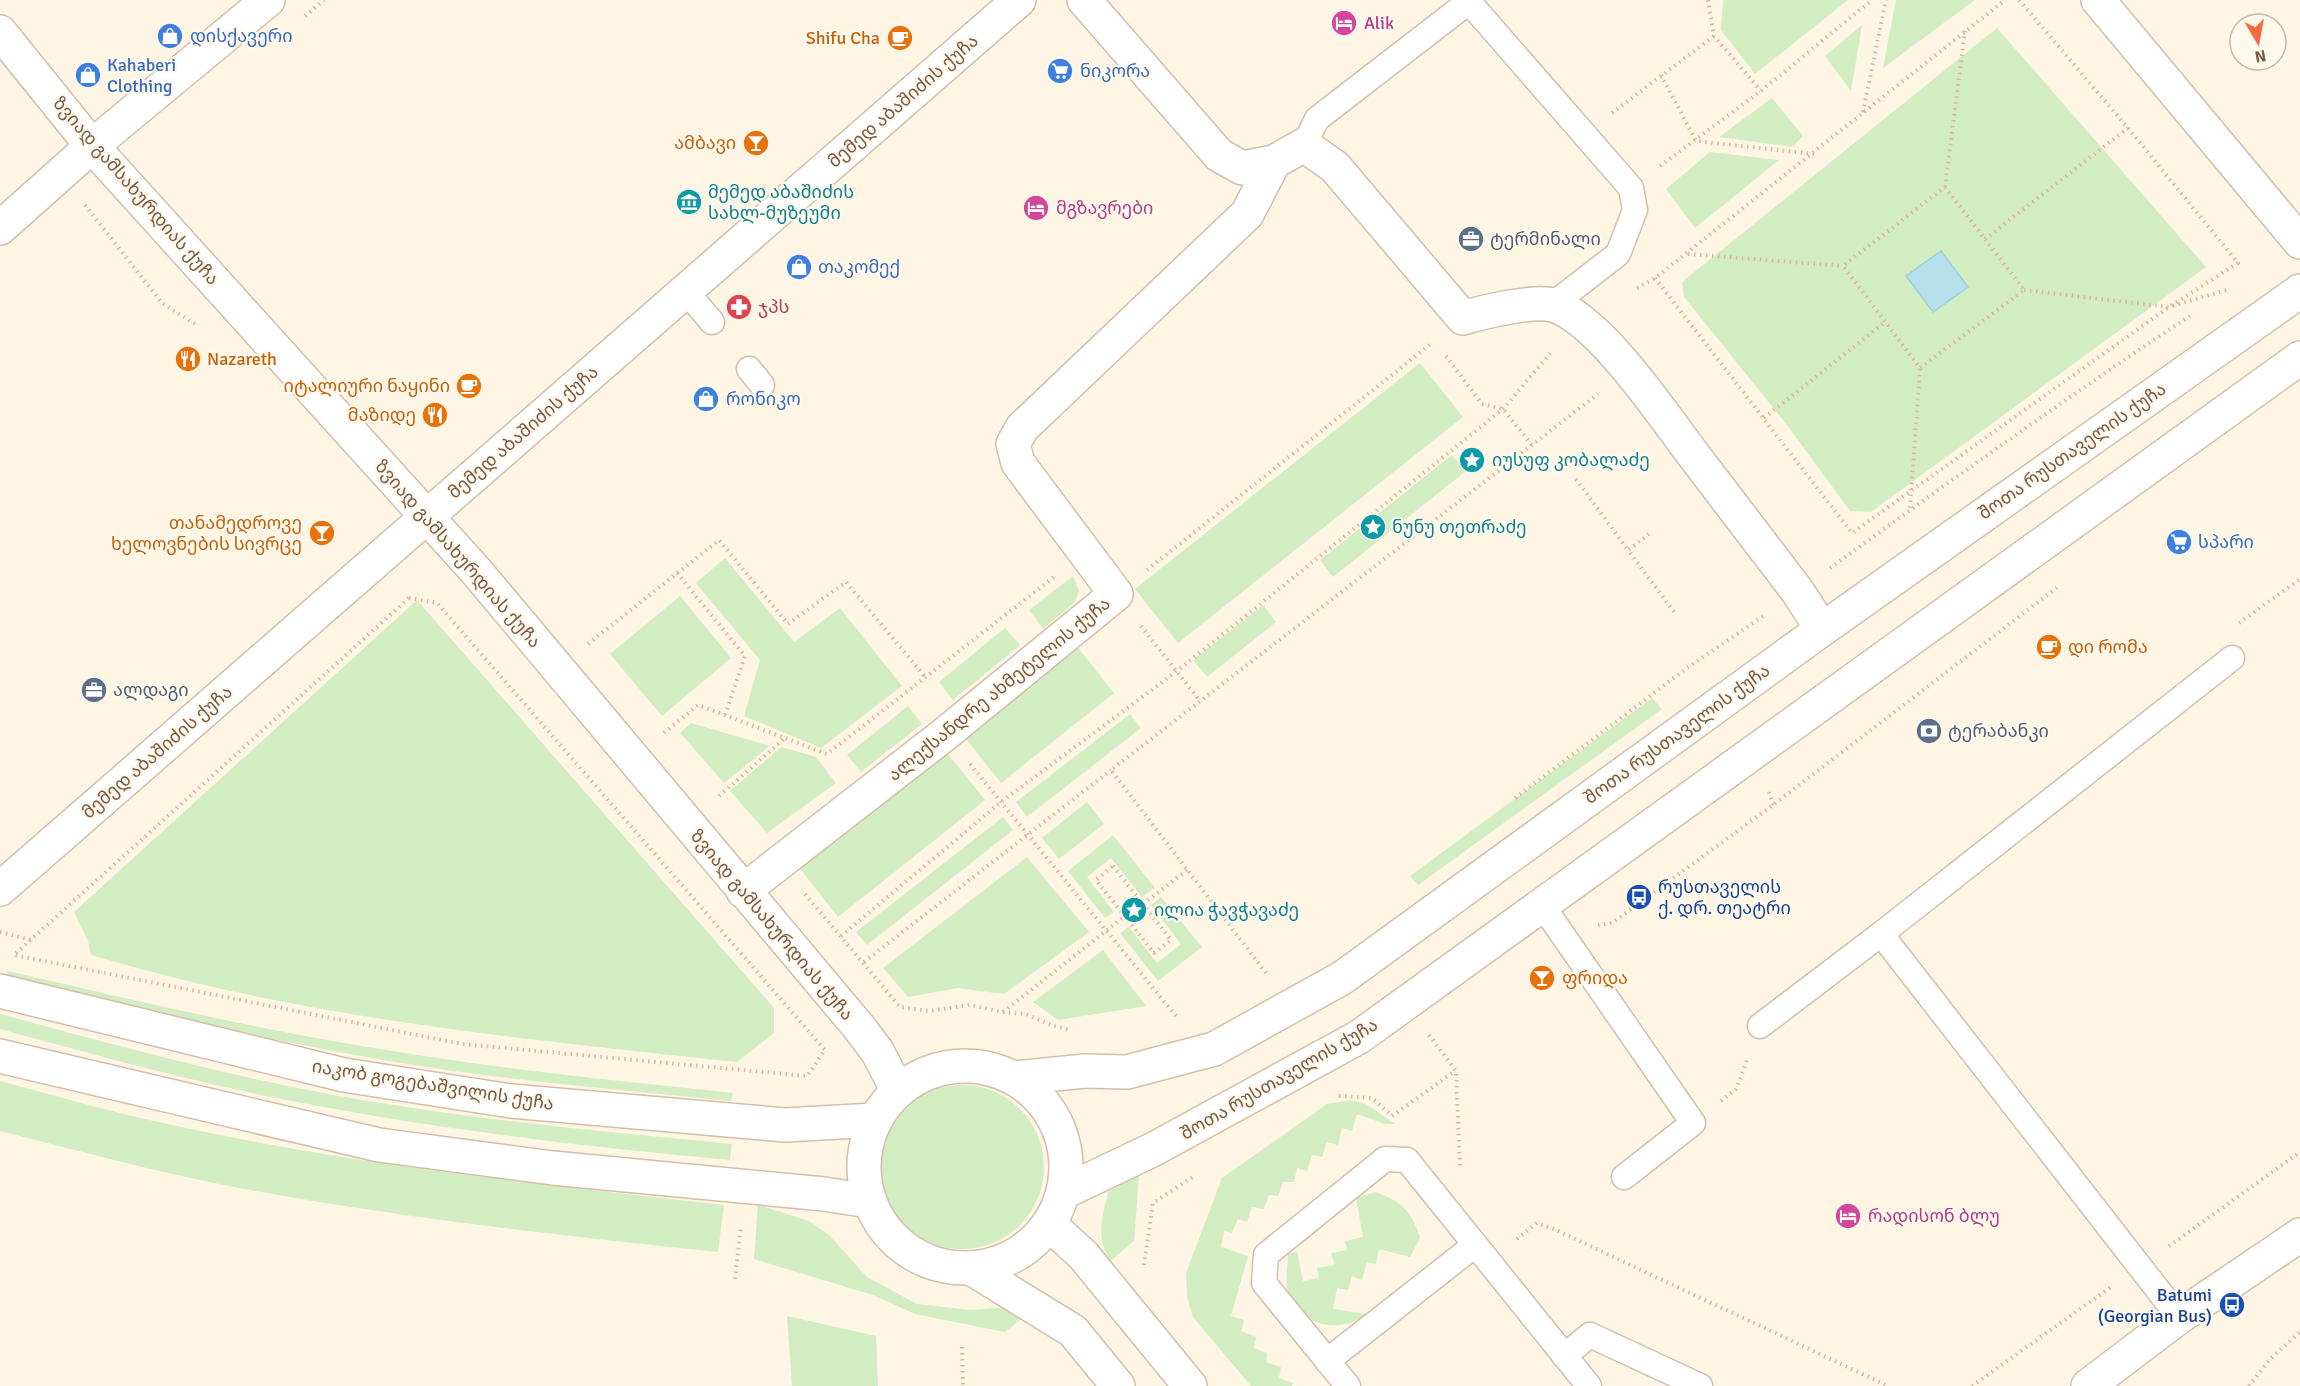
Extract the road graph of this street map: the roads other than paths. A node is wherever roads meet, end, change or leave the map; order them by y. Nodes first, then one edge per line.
1 (268, 0) edge
2 (1019, 0) edge
3 (1084, 0) edge
4 (2098, 0) edge
5 (1470, 1) edge
6 (0, 32) edge
7 (1304, 145) junction
8 (92, 146) junction
9 (1274, 162) junction
10 (0, 228) edge
11 (2300, 242) edge
12 (685, 290) junction
13 (2300, 291) edge
14 (1552, 305) junction
15 (712, 322) dead end
16 (2300, 358) edge
17 (427, 516) junction
18 (1822, 629) junction
19 (2232, 658) road end
20 (0, 889) edge
21 (743, 891) junction
22 (1542, 905) junction
23 (1881, 934) junction
24 (0, 991) edge
25 (1760, 1026) road end
26 (0, 1056) edge
27 (1014, 1078) junction
28 (898, 1091) junction
29 (875, 1120) junction
30 (1624, 1177) dead end
31 (1064, 1192) junction
32 (869, 1201) junction
33 (1049, 1224) junction
34 (2300, 1234) edge
35 (1475, 1245) junction
36 (971, 1269) junction
37 (2179, 1317) junction
38 (1564, 1356) junction
39 (1327, 1361) junction
40 (2103, 1382) edge
41 (1118, 1386) edge
42 (1190, 1386) edge
43 (1348, 1386) edge
44 (1589, 1386) edge
45 (1700, 1386) edge

1 - 8 street
2 - 12 street, მემედ აბაშიძის ქუჩა
3 - 9 street
4 - 11 street
5 - 7 lane
5 - 14 lane
6 - 8 street, ზვიად გამსახურდიას ქუჩა
7 - 9 street
7 - 14 street
8 - 10 street
8 - 17 street, ზვიად გამსახურდიას ქუჩა
9 - 21 street, ალექსანდრე ახმეტელის ქუჩა
12 - 15 lane
12 - 17 street, მემედ აბაშიძის ქუჩა
13 - 18 street, შოთა რუსთაველის ქუჩა
14 - 18 street
16 - 22 street, შოთა რუსთაველის ქუჩა
17 - 20 street, მემედ აბაშიძის ქუჩა
17 - 21 street, ზვიად გამსახურდიას ქუჩა
18 - 27 street, შოთა რუსთაველის ქუჩა
19 - 23 lane
21 - 28 street, ზვიად გამსახურდიას ქუჩა
22 - 30 lane
22 - 31 street, შოთა რუსთაველის ქუჩა
23 - 25 lane
23 - 37 lane
24 - 29 street, იაკობ გოგებაშვილის ქუჩა
26 - 32 street
27 - 28 street
27 - 31 street
28 - 29 street
29 - 32 street
31 - 33 street
32 - 36 street
33 - 36 street
33 - 42 street
34 - 37 street
35 - 38 lane
35 - 39 lane
35 - 39 lane
36 - 41 street
37 - 40 street
38 - 44 lane
38 - 45 lane
39 - 43 lane

